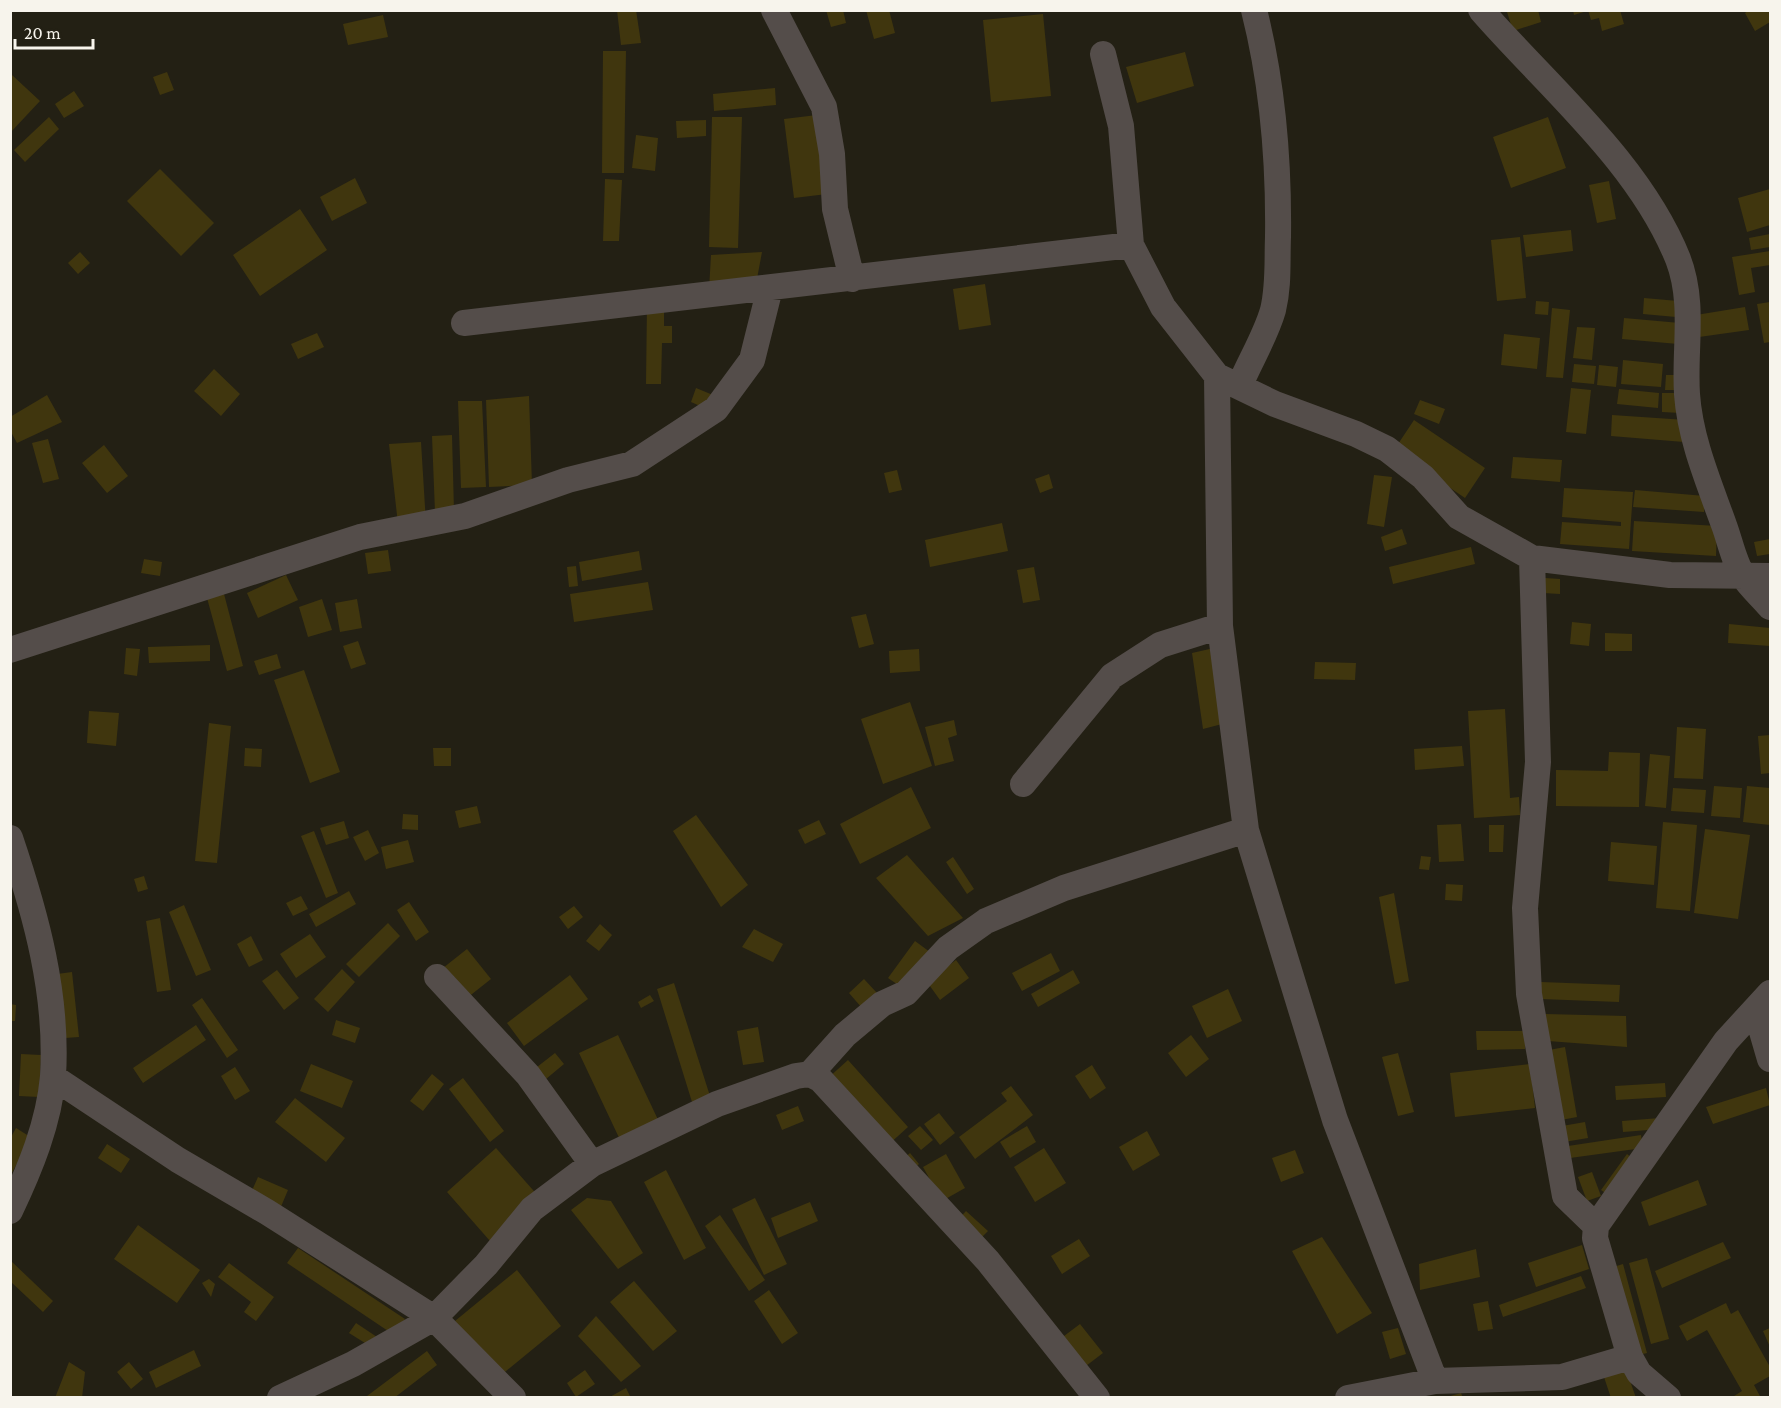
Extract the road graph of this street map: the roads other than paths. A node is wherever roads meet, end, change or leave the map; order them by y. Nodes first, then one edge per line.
1 (774, 10) edge
2 (1254, 10) edge
3 (1481, 10) edge
4 (1103, 54) dead end
5 (1131, 245) junction
6 (852, 279) junction
7 (770, 288) junction
8 (464, 322) dead end
9 (1229, 381) junction
10 (1532, 558) junction
11 (1770, 576) edge
12 (1743, 577) junction
13 (1770, 607) edge
14 (1220, 626) junction
15 (10, 650) edge
16 (1023, 784) dead end
17 (1246, 830) junction
18 (10, 838) edge
19 (437, 977) dead end
20 (1763, 1002) edge
21 (1770, 1059) edge
22 (810, 1074) junction
23 (53, 1077) junction
24 (592, 1164) junction
25 (10, 1211) edge
26 (1596, 1226) junction
27 (434, 1318) junction
28 (1630, 1358) junction
29 (1435, 1381) junction
30 (280, 1398) edge
31 (513, 1398) edge
32 (1097, 1398) edge
33 (1348, 1398) edge
34 (1668, 1398) edge

1 - 6 street
2 - 9 street
3 - 12 street
4 - 5 street
5 - 6 street
5 - 9 street
6 - 7 street
7 - 8 street
7 - 15 street
9 - 10 street
9 - 14 street
10 - 12 street
10 - 26 street
11 - 12 street
12 - 13 street
14 - 16 street
14 - 17 street
17 - 22 street
17 - 29 street
18 - 23 street
19 - 24 street
20 - 21 street
20 - 26 street
22 - 24 street
22 - 32 street
23 - 25 street
23 - 27 street
24 - 27 street
26 - 28 street
27 - 30 street
27 - 31 street
28 - 29 street
28 - 34 street
29 - 33 street

